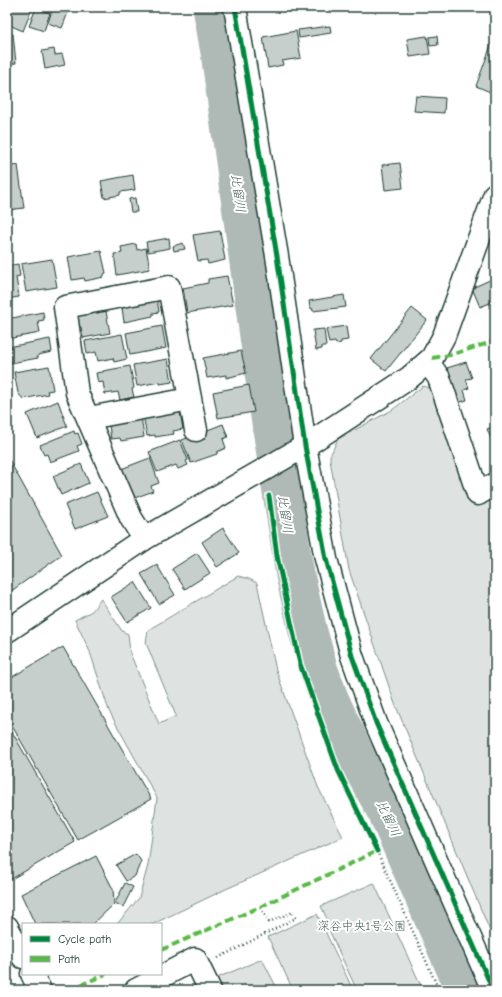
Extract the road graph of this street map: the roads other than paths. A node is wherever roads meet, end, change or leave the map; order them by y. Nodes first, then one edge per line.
1 (235, 7) edge
2 (495, 194) edge
3 (428, 362) junction
4 (190, 399) junction
5 (89, 418) junction
6 (196, 430) dead end
7 (299, 449) junction
8 (495, 484) edge
9 (144, 539) junction
10 (7, 631) edge
11 (7, 927) edge
12 (22, 955) edge
13 (32, 975) edge
14 (40, 990) edge
15 (136, 990) edge
16 (210, 990) edge
17 (493, 990) edge

1 - 7 street
2 - 3 street
3 - 7 street
3 - 8 street
4 - 5 street
4 - 5 street
4 - 6 street
5 - 9 street
7 - 9 street
7 - 17 street
9 - 10 street
11 - 12 street
13 - 14 street
15 - 16 street

